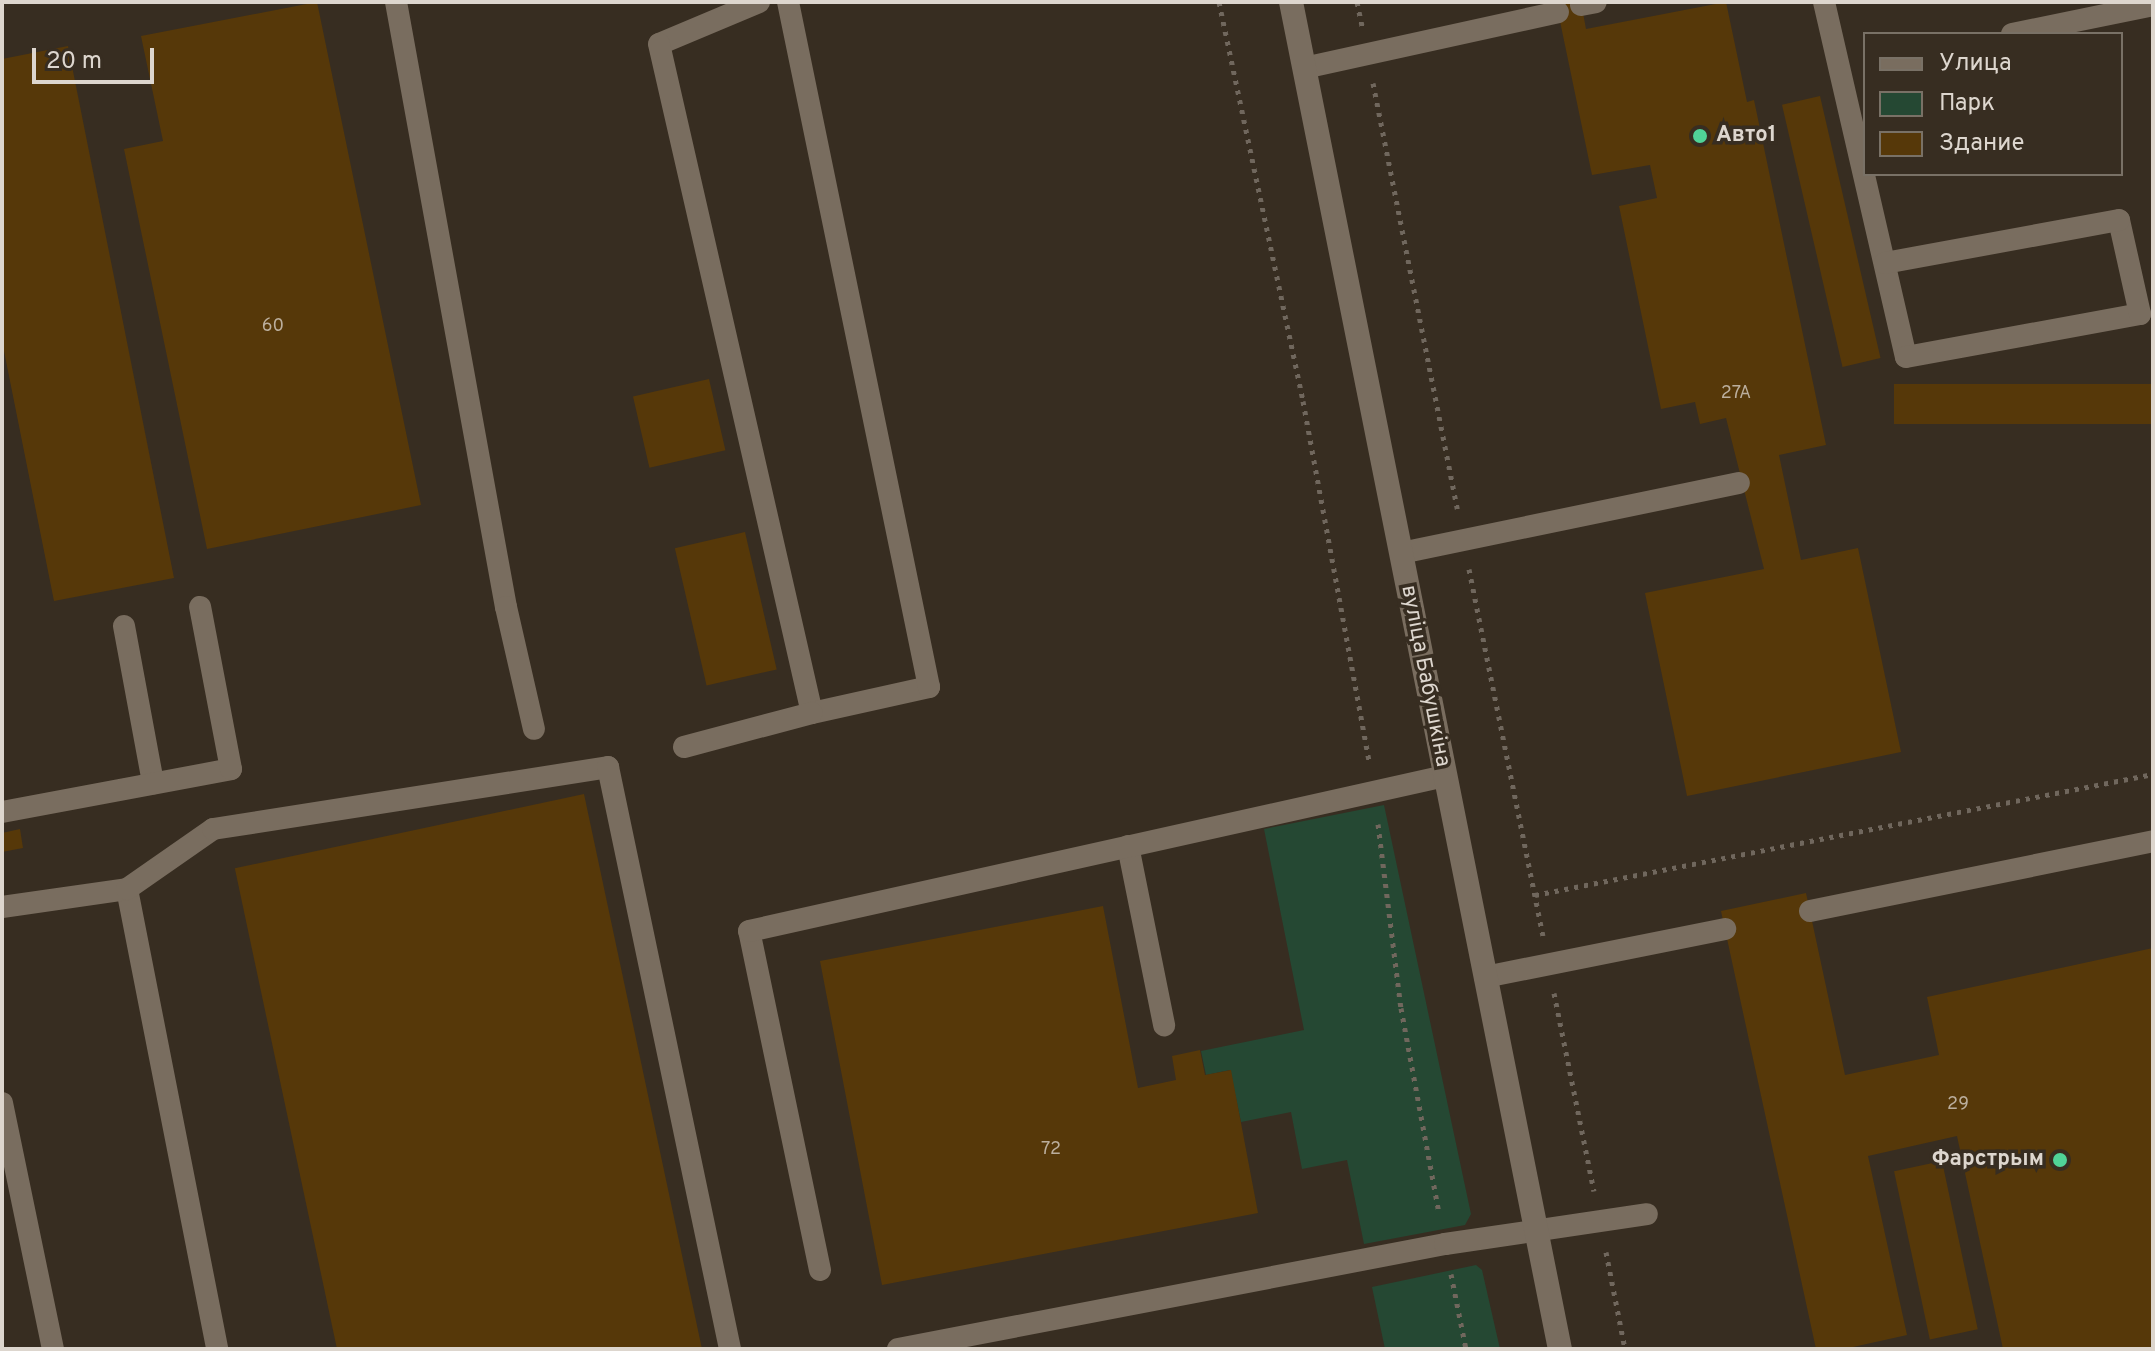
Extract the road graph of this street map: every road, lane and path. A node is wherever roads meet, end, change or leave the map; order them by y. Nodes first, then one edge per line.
1 (396, 2) edge
2 (759, 2) edge
3 (788, 2) edge
4 (1219, 2) edge
5 (1291, 2) edge
6 (1357, 2) edge
7 (1824, 2) edge
8 (2153, 5) edge
9 (1558, 12) dead end
10 (2022, 32) edge
11 (1367, 53) junction
12 (1304, 68) junction
13 (1863, 169) edge
14 (1865, 176) edge
15 (1885, 263) junction
16 (1739, 483) dead end
17 (1463, 539) junction
18 (1401, 553) junction
19 (200, 607) dead end
20 (124, 626) dead end
21 (812, 713) junction
22 (534, 729) dead end
23 (684, 747) dead end
24 (2153, 774) edge
25 (1445, 776) junction
26 (153, 783) junction
27 (1373, 789) junction
28 (2, 812) edge
29 (2153, 841) edge
30 (1128, 846) junction
31 (127, 889) junction
32 (1535, 895) junction
33 (2, 907) edge
34 (1810, 911) dead end
35 (1725, 929) dead end
36 (1549, 966) junction
37 (1485, 977) junction
38 (1164, 1025) dead end
39 (2, 1103) edge
40 (1647, 1214) dead end
41 (1600, 1221) junction
42 (1536, 1232) junction
43 (1445, 1244) junction
44 (820, 1270) dead end
45 (53, 1349) edge
46 (217, 1349) edge
47 (730, 1349) edge
48 (898, 1349) edge
49 (1466, 1349) edge
50 (1560, 1349) edge
51 (1625, 1349) edge

1 - 22 lane
2 - 21 lane
3 - 21 lane
4 - 27 path
5 - 12 street, вуліца Бабушкіна
6 - 11 path
7 - 13 lane
8 - 10 lane
9 - 11 lane
11 - 12 lane
11 - 17 path
12 - 18 street, вуліца Бабушкіна
14 - 15 lane
15 - 15 lane
16 - 17 lane
17 - 18 lane
17 - 32 path
18 - 25 street, вуліца Бабушкіна
19 - 26 lane
20 - 26 lane
21 - 23 lane
24 - 32 path
25 - 27 lane
25 - 37 street, вуліца Бабушкіна
26 - 28 lane
27 - 30 lane
27 - 43 path
29 - 34 lane
30 - 38 lane
30 - 44 lane
31 - 33 lane
31 - 46 lane
31 - 47 lane
32 - 36 path
35 - 36 lane
36 - 37 lane
36 - 41 path
37 - 42 street, вуліца Бабушкіна
39 - 45 lane
40 - 41 lane
41 - 42 lane
41 - 51 path
42 - 43 lane
42 - 50 street, вуліца Бабушкіна
43 - 48 lane
43 - 49 path

